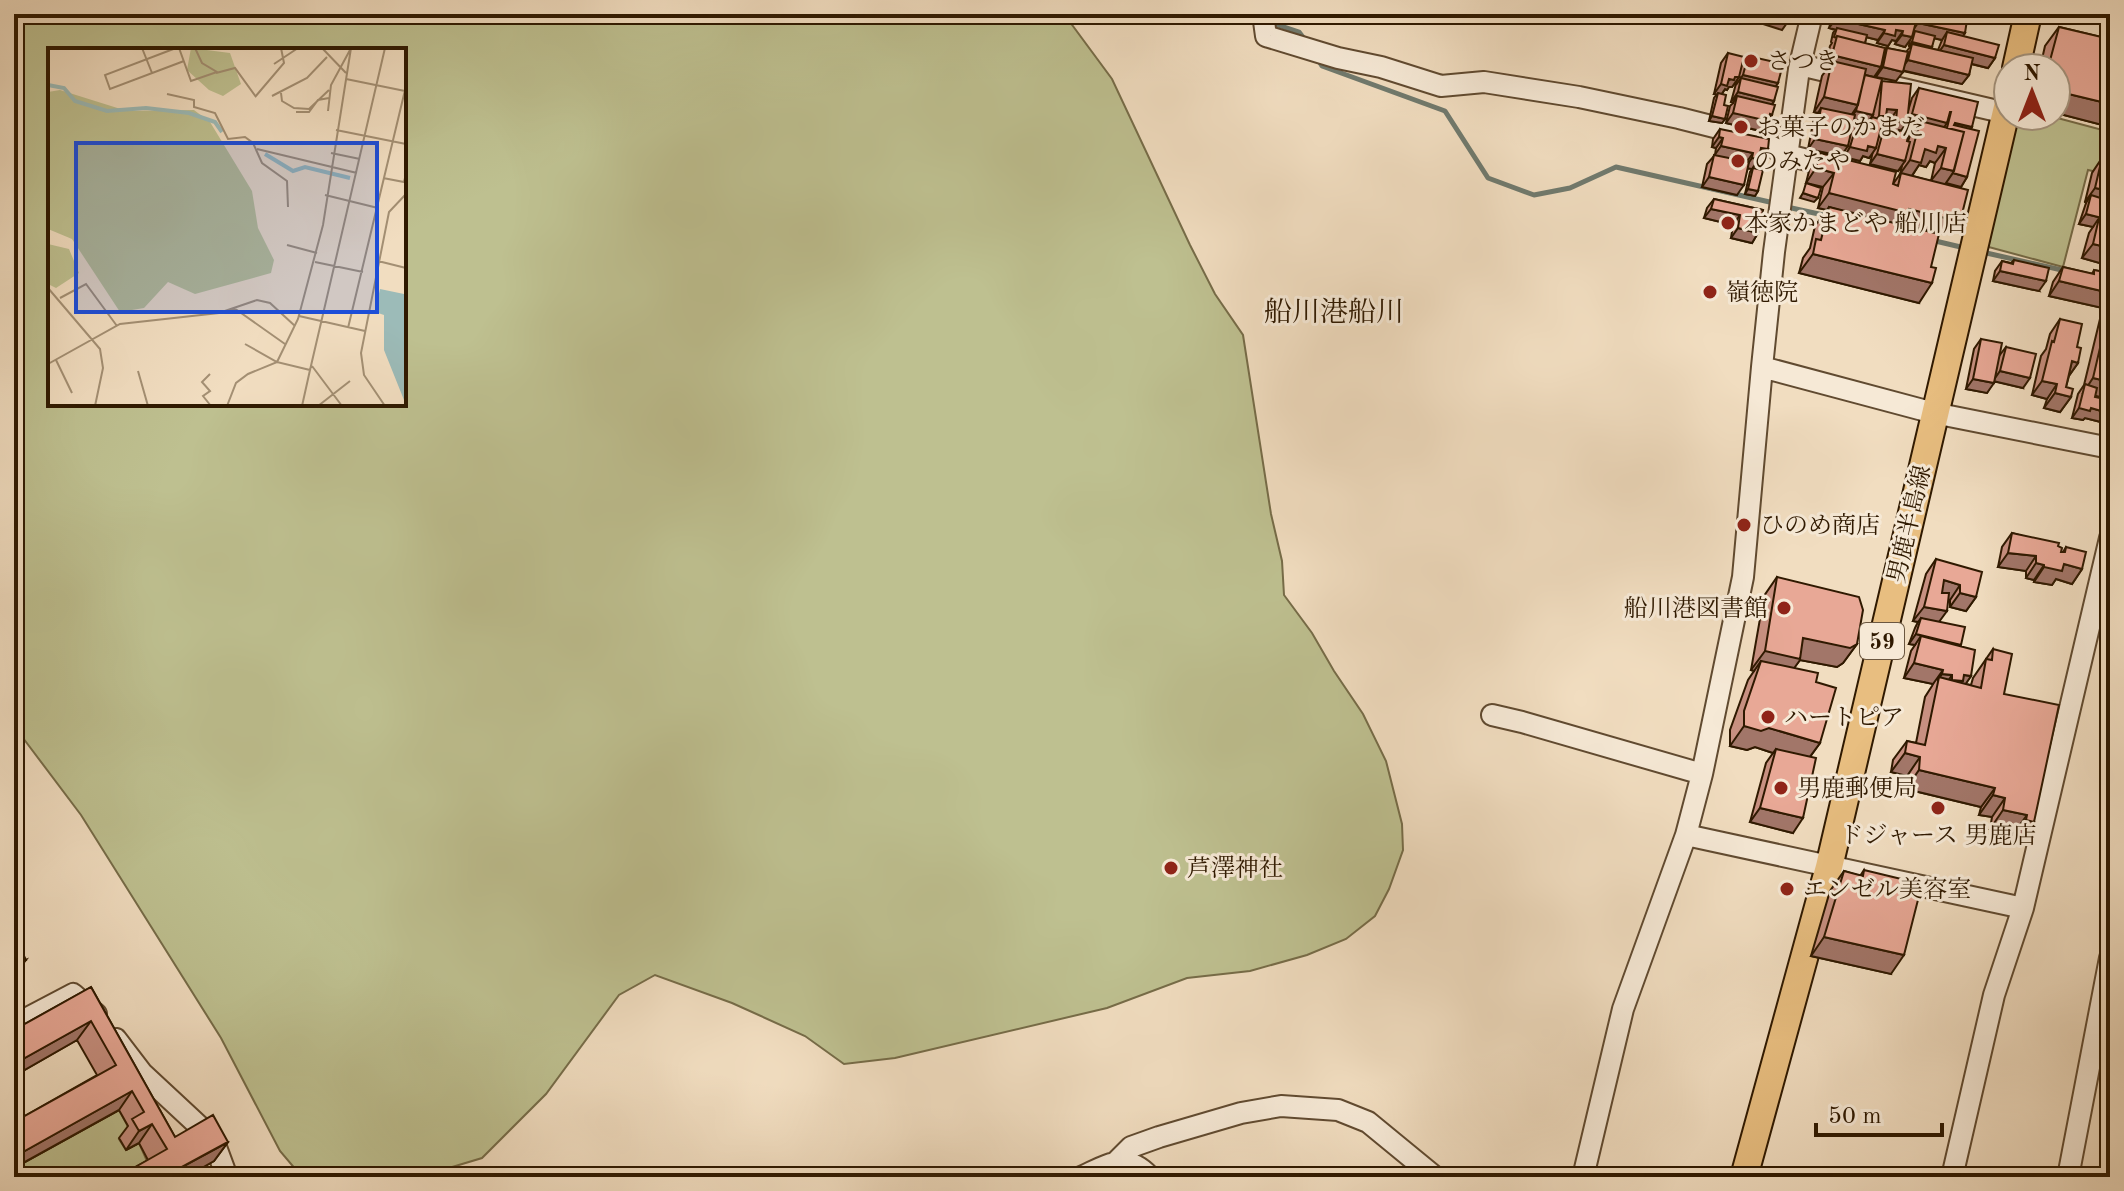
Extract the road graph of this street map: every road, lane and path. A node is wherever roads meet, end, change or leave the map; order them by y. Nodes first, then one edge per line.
1 (1263, 14) edge
2 (1812, 14) edge
3 (2028, 14) edge
4 (2020, 52) edge
5 (1800, 65) junction
6 (1992, 105) edge
7 (2000, 132) edge
8 (1787, 155) junction
9 (1863, 174) edge
10 (1762, 367) junction
11 (1934, 413) junction
12 (2110, 448) edge
13 (2110, 538) edge
14 (1492, 715) dead end
15 (1702, 774) junction
16 (1686, 835) junction
17 (1829, 867) junction
18 (2023, 908) junction
19 (2110, 958) edge
20 (14, 1025) edge
21 (1116, 1162) junction
22 (227, 1177) edge
23 (1081, 1177) edge
24 (1150, 1177) edge
25 (1435, 1177) edge
26 (1583, 1177) edge
27 (1744, 1177) edge
28 (1952, 1177) edge
29 (2068, 1177) edge

1 - 8 street
2 - 5 street
3 - 4 main road
5 - 6 street
5 - 8 street
7 - 11 main road, 男鹿半島線 / 59
8 - 9 street
8 - 10 street
10 - 11 street
10 - 15 street
11 - 12 street
11 - 17 main road, 男鹿半島線 / 59
13 - 18 street
14 - 15 street
15 - 16 street
16 - 17 street
16 - 26 street
17 - 18 street
17 - 27 main road, 男鹿半島線 / 59
18 - 28 street
19 - 29 street
20 - 22 street
21 - 23 street
21 - 24 street
21 - 25 street

